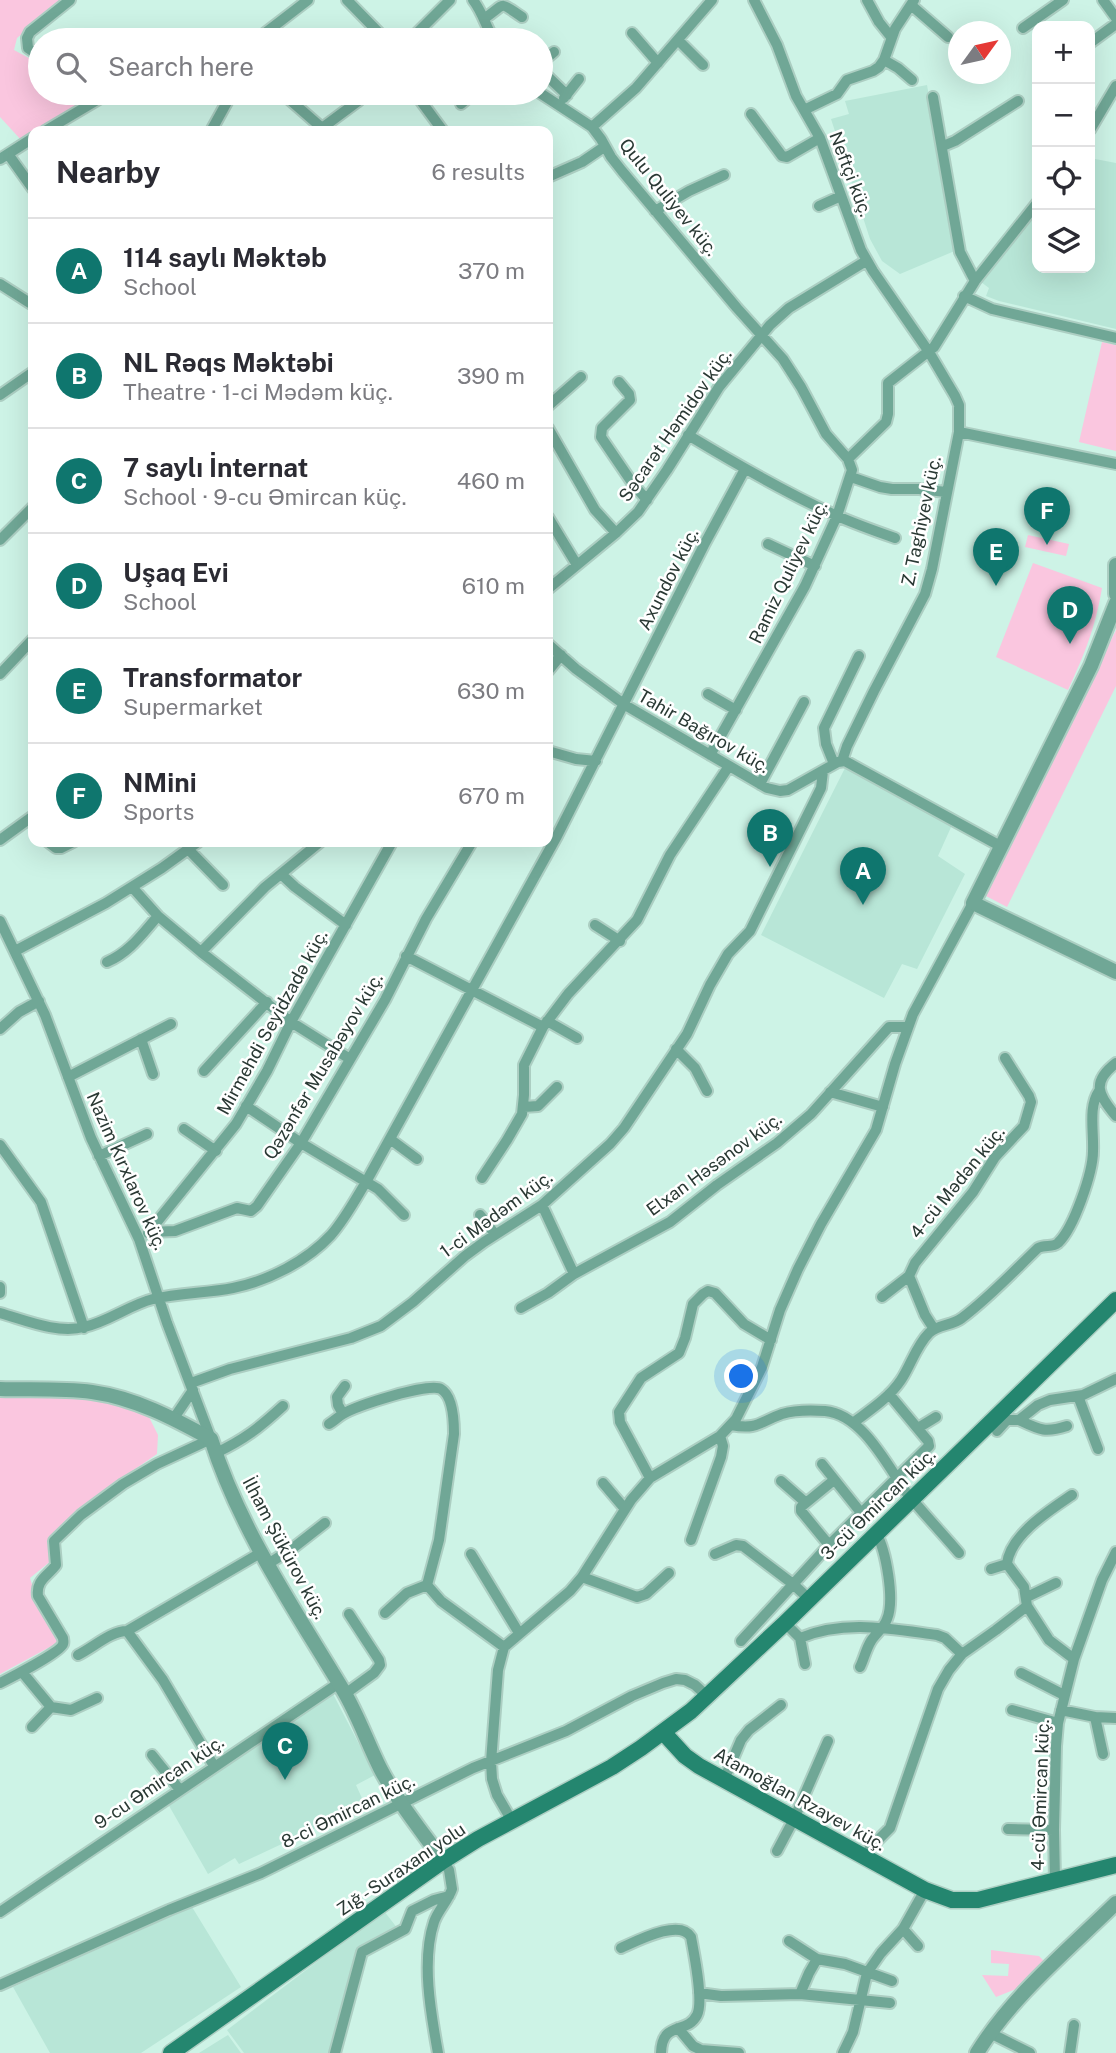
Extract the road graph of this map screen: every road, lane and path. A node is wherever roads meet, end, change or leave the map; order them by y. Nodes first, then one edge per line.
1 (70, 0) edge
2 (308, 0) edge
3 (347, 0) edge
4 (450, 0) edge
5 (473, 0) edge
6 (712, 0) edge
7 (754, 0) edge
8 (867, 0) edge
9 (1063, 0) edge
10 (1103, 0) edge
11 (912, 3) edge
12 (1114, 12) edge
13 (522, 17) dead end
14 (485, 18) junction
15 (1116, 24) edge
16 (35, 28) edge
17 (272, 28) edge
18 (374, 28) edge
19 (422, 28) edge
20 (488, 28) edge
21 (1023, 28) dead end
22 (632, 33) dead end
23 (891, 37) junction
24 (948, 37) dead end
25 (1095, 39) edge
26 (678, 40) junction
27 (884, 60) junction
28 (658, 63) junction
29 (703, 65) dead end
30 (579, 79) dead end
31 (912, 80) dead end
32 (553, 82) edge
33 (1116, 86) edge
34 (566, 95) junction
35 (933, 97) dead end
36 (1018, 101) dead end
37 (553, 102) edge
38 (85, 105) edge
39 (225, 105) edge
40 (294, 105) edge
41 (353, 105) edge
42 (424, 105) edge
43 (558, 106) junction
44 (804, 110) junction
45 (751, 114) dead end
46 (1095, 122) edge
47 (53, 126) edge
48 (214, 126) edge
49 (316, 126) edge
50 (325, 126) edge
51 (439, 126) edge
52 (592, 127) junction
53 (820, 138) junction
54 (28, 141) edge
55 (943, 146) junction
56 (604, 147) junction
57 (4, 156) edge
58 (553, 175) edge
59 (724, 176) dead end
60 (28, 183) edge
61 (841, 196) junction
62 (819, 206) dead end
63 (1032, 209) edge
64 (655, 211) junction
65 (866, 261) junction
66 (975, 281) junction
67 (0, 284) edge
68 (964, 296) junction
69 (28, 302) edge
70 (762, 335) junction
71 (1116, 338) edge
72 (929, 352) junction
73 (28, 375) edge
74 (581, 377) dead end
75 (618, 382) dead end
76 (0, 395) edge
77 (553, 402) edge
78 (959, 432) junction
79 (688, 435) junction
80 (553, 437) edge
81 (848, 459) junction
82 (1116, 464) edge
83 (745, 469) junction
84 (851, 477) junction
85 (946, 492) junction
86 (647, 500) junction
87 (28, 512) edge
88 (837, 516) junction
89 (553, 526) edge
90 (616, 533) junction
91 (895, 538) dead end
92 (0, 540) edge
93 (768, 544) dead end
94 (576, 565) junction
95 (1116, 565) edge
96 (815, 566) junction
97 (553, 585) edge
98 (1116, 594) edge
99 (1116, 603) edge
100 (28, 644) edge
101 (553, 648) edge
102 (561, 655) junction
103 (859, 656) dead end
104 (553, 665) edge
105 (0, 674) edge
106 (708, 694) dead end
107 (804, 702) dead end
108 (625, 705) junction
109 (736, 710) junction
110 (553, 752) edge
111 (710, 755) junction
112 (596, 761) junction
113 (838, 762) junction
114 (729, 766) junction
115 (823, 771) junction
116 (760, 784) junction
117 (28, 820) edge
118 (2, 833) edge
119 (553, 843) edge
120 (191, 847) edge
121 (314, 847) edge
122 (389, 847) edge
123 (469, 847) edge
124 (551, 847) edge
125 (1002, 847) junction
126 (188, 849) junction
127 (281, 874) junction
128 (223, 885) dead end
129 (132, 887) junction
130 (973, 903) junction
131 (158, 916) junction
132 (0, 921) edge
133 (346, 925) junction
134 (596, 925) dead end
135 (620, 941) junction
136 (15, 951) junction
137 (201, 952) junction
138 (407, 956) junction
139 (107, 962) dead end
140 (1116, 972) edge
141 (472, 990) junction
142 (39, 1001) junction
143 (267, 1002) junction
144 (291, 1022) junction
145 (171, 1024) dead end
146 (545, 1024) junction
147 (908, 1027) junction
148 (0, 1029) edge
149 (577, 1038) dead end
150 (141, 1039) junction
151 (676, 1049) junction
152 (1005, 1058) dead end
153 (350, 1059) junction
154 (1116, 1063) edge
155 (204, 1071) dead end
156 (153, 1074) dead end
157 (68, 1077) junction
158 (556, 1087) dead end
159 (707, 1091) dead end
160 (1099, 1091) junction
161 (830, 1092) junction
162 (246, 1106) junction
163 (523, 1107) junction
164 (884, 1107) junction
165 (1116, 1116) edge
166 (184, 1129) dead end
167 (147, 1134) dead end
168 (390, 1139) junction
169 (301, 1143) junction
170 (0, 1145) edge
171 (216, 1151) junction
172 (99, 1156) junction
173 (417, 1159) dead end
174 (482, 1178) dead end
175 (366, 1181) junction
176 (542, 1205) junction
177 (404, 1215) dead end
178 (480, 1215) dead end
179 (150, 1231) junction
180 (495, 1234) junction
181 (139, 1239) junction
182 (574, 1274) junction
183 (908, 1276) junction
184 (0, 1287) edge
185 (0, 1293) edge
186 (882, 1297) dead end
187 (159, 1298) junction
188 (1116, 1300) edge
189 (520, 1308) dead end
190 (0, 1313) edge
191 (84, 1328) junction
192 (934, 1329) junction
193 (771, 1340) junction
194 (1116, 1379) edge
195 (192, 1386) junction
196 (345, 1386) dead end
197 (0, 1389) edge
198 (889, 1394) junction
199 (1078, 1396) junction
200 (282, 1405) dead end
201 (343, 1414) junction
202 (1003, 1416) junction
203 (936, 1417) dead end
204 (174, 1418) junction
205 (1019, 1420) junction
206 (853, 1423) junction
207 (330, 1424) dead end
208 (731, 1425) junction
209 (1067, 1426) dead end
210 (918, 1428) junction
211 (997, 1431) dead end
212 (720, 1436) junction
213 (214, 1446) junction
214 (1098, 1449) dead end
215 (822, 1464) dead end
216 (898, 1476) junction
217 (650, 1478) junction
218 (834, 1480) junction
219 (781, 1481) dead end
220 (603, 1483) dead end
221 (1072, 1495) dead end
222 (912, 1498) junction
223 (805, 1502) junction
224 (625, 1509) junction
225 (862, 1514) junction
226 (325, 1523) dead end
227 (876, 1533) junction
228 (691, 1540) dead end
229 (830, 1545) junction
230 (959, 1553) dead end
231 (471, 1554) dead end
232 (715, 1554) dead end
233 (265, 1558) junction
234 (1114, 1560) edge
235 (1007, 1564) junction
236 (991, 1569) dead end
237 (669, 1573) dead end
238 (582, 1577) junction
239 (1056, 1583) dead end
240 (793, 1584) junction
241 (427, 1585) junction
242 (809, 1599) junction
243 (1027, 1601) junction
244 (386, 1613) dead end
245 (349, 1614) dead end
246 (785, 1623) junction
247 (883, 1628) junction
248 (127, 1631) junction
249 (519, 1633) junction
250 (800, 1638) junction
251 (741, 1641) dead end
252 (504, 1647) junction
253 (962, 1654) junction
254 (78, 1655) dead end
255 (1074, 1659) junction
256 (805, 1664) dead end
257 (860, 1667) dead end
258 (22, 1672) junction
259 (1021, 1673) dead end
260 (0, 1683) edge
261 (342, 1688) junction
262 (1064, 1695) junction
263 (707, 1696) junction
264 (97, 1698) dead end
265 (781, 1705) dead end
266 (51, 1707) junction
267 (1012, 1710) dead end
268 (1061, 1710) junction
269 (1095, 1717) junction
270 (1116, 1718) edge
271 (1058, 1723) junction
272 (32, 1727) dead end
273 (663, 1732) junction
274 (828, 1741) dead end
275 (1103, 1754) dead end
276 (152, 1755) dead end
277 (491, 1762) junction
278 (214, 1766) junction
279 (723, 1780) junction
280 (180, 1790) junction
281 (402, 1805) junction
282 (794, 1819) junction
283 (512, 1821) junction
284 (1008, 1829) dead end
285 (1054, 1830) junction
286 (777, 1851) dead end
287 (864, 1858) junction
288 (443, 1861) junction
289 (1116, 1866) edge
290 (1055, 1882) junction
291 (925, 1890) junction
292 (449, 1896) junction
293 (1116, 1903) edge
294 (0, 1912) edge
295 (903, 1929) junction
296 (789, 1941) dead end
297 (918, 1946) dead end
298 (621, 1948) dead end
299 (817, 1959) junction
300 (867, 1973) junction
301 (892, 1981) dead end
302 (0, 1985) edge
303 (699, 1993) junction
304 (800, 1994) junction
305 (861, 2001) junction
306 (890, 2003) dead end
307 (1074, 2025) dead end
308 (678, 2028) junction
309 (990, 2033) junction
310 (171, 2053) edge
311 (335, 2053) edge
312 (438, 2053) edge
313 (661, 2053) edge
314 (739, 2053) edge
315 (843, 2053) edge
316 (977, 2053) edge
317 (1030, 2053) edge
318 (1070, 2053) edge

1 - 16 street
2 - 17 street
3 - 18 street
4 - 19 street
5 - 14 street
6 - 26 street
7 - 44 street, Neftçi küç.
8 - 23 street
9 - 21 street
10 - 12 street
11 - 23 street
11 - 24 street
13 - 14 street
14 - 20 street
15 - 25 street
22 - 28 street
23 - 27 street
26 - 28 street
26 - 29 street
27 - 31 street
27 - 44 street
28 - 52 street
30 - 34 street
32 - 34 street
33 - 46 street
34 - 43 street
35 - 55 street
36 - 55 street
37 - 43 street, Qulu Quliyev küç.
38 - 47 street
39 - 48 street
40 - 49 street
41 - 50 street
42 - 51 street
43 - 52 street, Qulu Quliyev küç.
44 - 53 street, Neftçi küç.
45 - 53 street
52 - 56 street, Qulu Quliyev küç.
53 - 61 street, Neftçi küç.
54 - 57 street
55 - 66 street
56 - 58 street
56 - 64 street, Qulu Quliyev küç.
57 - 60 street
59 - 64 street
61 - 62 street
61 - 65 street, Neftçi küç.
63 - 66 street
64 - 70 street, Qulu Quliyev küç.
65 - 70 street, Səcarət Həmidov küç.
65 - 72 street, Neftçi küç.
66 - 68 street
67 - 69 street
68 - 71 street
68 - 72 street
70 - 79 street, Səcarət Həmidov küç.
70 - 81 street
72 - 78 street, Neftçi küç.
72 - 81 street
73 - 76 street
74 - 77 street
75 - 86 street
78 - 82 street
78 - 85 street, Z. Taghiyev küç.
79 - 83 street
79 - 86 street, Səcarət Həmidov küç.
80 - 90 street
81 - 84 street, Ramiz Quliyev küç.
83 - 88 street
83 - 108 street, Axundov küç.
84 - 85 street
84 - 88 street, Ramiz Quliyev küç.
85 - 113 street, Z. Taghiyev küç.
86 - 90 street, Səcarət Həmidov küç.
87 - 92 street
88 - 91 street
88 - 96 street, Ramiz Quliyev küç.
89 - 94 street
90 - 94 street, Səcarət Həmidov küç.
93 - 96 street
94 - 97 street, Səcarət Həmidov küç.
95 - 98 street
96 - 109 street, Ramiz Quliyev küç.
99 - 125 street
100 - 105 street
101 - 102 street, Tahir Bağırov küç.
102 - 104 street
102 - 108 street, Tahir Bağırov küç.
103 - 113 street
106 - 109 street
107 - 116 street
108 - 111 street, Tahir Bağırov küç.
108 - 112 street, Axundov küç.
109 - 111 street, Ramiz Quliyev küç.
110 - 112 street
111 - 114 street, Tahir Bağırov küç.
112 - 119 street, Axundov küç.
113 - 115 street, Tahir Bağırov küç.
113 - 125 street
114 - 116 street, Tahir Bağırov küç.
114 - 135 street
115 - 116 street, Tahir Bağırov küç.
115 - 151 street, 1-ci Mədəm küç.
117 - 118 street
120 - 126 street
121 - 127 street
122 - 133 street, Mirmehdi Seyidzadə küç.
123 - 138 street, Qəzənfər Musabəyov küç.
124 - 141 street, Axundov küç.
125 - 130 street
126 - 128 street
126 - 129 street
127 - 133 street
127 - 137 street
129 - 131 street
129 - 136 street
130 - 140 street
130 - 147 street
131 - 137 street
131 - 139 street
132 - 136 street, Nazim Kırxlarov küç.
133 - 144 street, Mirmehdi Seyidzadə küç.
134 - 135 street
135 - 146 street
136 - 142 street, Nazim Kırxlarov küç.
137 - 143 street
138 - 141 street
138 - 153 street, Qəzənfər Musabəyov küç.
141 - 146 street
141 - 168 street, Axundov küç.
142 - 148 street
142 - 157 street, Nazim Kırxlarov küç.
143 - 144 street
143 - 155 street
144 - 153 street
144 - 162 street, Mirmehdi Seyidzadə küç.
145 - 150 street
146 - 149 street
146 - 163 street
147 - 161 street, Elxan Həsənov küç.
147 - 164 street
150 - 156 street
150 - 157 street
151 - 159 street
151 - 176 street, 1-ci Mədəm küç.
152 - 183 street, 4-cü Mədən küç.
153 - 169 street, Qəzənfər Musabəyov küç.
154 - 160 street
157 - 172 street, Nazim Kırxlarov küç.
158 - 163 street
160 - 165 street
160 - 192 street
161 - 164 street
161 - 182 street, Elxan Həsənov küç.
162 - 169 street
162 - 171 street, Mirmehdi Seyidzadə küç.
163 - 174 street
164 - 193 street
166 - 171 street
167 - 172 street
168 - 173 street
168 - 175 street, Axundov küç.
169 - 175 street
169 - 179 street, Qəzənfər Musabəyov küç.
170 - 191 street
171 - 179 street, Mirmehdi Seyidzadə küç.
172 - 181 street, Nazim Kırxlarov küç.
175 - 177 street
175 - 187 street, Axundov küç.
176 - 180 street, 1-ci Mədəm küç.
176 - 182 street
178 - 180 street
179 - 181 street, Mirmehdi Seyidzadə küç.
180 - 195 street, 1-ci Mədəm küç.
181 - 187 street, Nazim Kırxlarov küç.
182 - 189 street, Elxan Həsənov küç.
183 - 186 street, 4-cü Mədən küç.
183 - 192 street
184 - 185 street
187 - 191 street
187 - 195 street, Nazim Kırxlarov küç.
188 - 202 main road, 3-cü Əmircan küç.
190 - 191 street
192 - 198 street
193 - 208 street
193 - 217 street
194 - 199 street
195 - 204 street
195 - 213 street, Nazim Kırxlarov küç.
196 - 201 street
197 - 204 street
198 - 206 street
198 - 210 street
199 - 205 street
199 - 214 street
200 - 213 street
201 - 207 street
201 - 241 street
202 - 205 street
202 - 211 street
202 - 222 main road, 3-cü Əmircan küç.
203 - 210 street
204 - 213 street
205 - 209 street
206 - 208 street
206 - 216 street
208 - 212 street
210 - 216 street
212 - 217 street
212 - 228 street
213 - 233 street, İlham Şükürov küç.
213 - 258 street
215 - 218 street
216 - 222 street
216 - 225 street
217 - 224 street
218 - 223 street
218 - 225 street
219 - 223 street
220 - 224 street
221 - 235 street
222 - 227 main road, 3-cü Əmircan küç.
222 - 230 street
223 - 229 street
224 - 238 street
225 - 229 street
226 - 233 street
227 - 242 main road, 3-cü Əmircan küç.
227 - 247 street
229 - 240 street
231 - 249 street
232 - 240 street
233 - 248 street
233 - 261 street, İlham Şükürov küç.
234 - 255 street, 4-cü Əmircan küç.
235 - 236 street
235 - 243 street
237 - 238 street
238 - 249 street
239 - 243 street
240 - 242 street
240 - 251 street
241 - 244 street
241 - 252 street
242 - 246 main road, 3-cü Əmircan küç.
243 - 253 street
243 - 255 street
245 - 261 street, 9-cu Əmircan küç.
246 - 250 street
246 - 263 main road, 3-cü Əmircan küç.
247 - 250 street
247 - 253 street
247 - 257 street
248 - 254 street
248 - 278 street
249 - 252 street
250 - 256 street
252 - 277 street
253 - 287 street
255 - 262 street, 4-cü Əmircan küç.
258 - 260 street
258 - 266 street
259 - 262 street
261 - 278 street, 9-cu Əmircan küç.
261 - 281 street, İlham Şükürov küç.
262 - 268 street, 4-cü Əmircan küç.
263 - 273 main road, 3-cü Əmircan küç.
263 - 277 street, 8-ci Əmircan küç.
264 - 266 street
265 - 279 street
266 - 272 street
267 - 271 street
268 - 269 street
268 - 271 street, 4-cü Əmircan küç.
269 - 270 street
269 - 275 street
271 - 285 street, 4-cü Əmircan küç.
273 - 279 main road, Atamoğlan Rzayev küç.
273 - 283 main road, Zığ - Suraxanı yolu
274 - 282 street
276 - 280 street
277 - 281 street, 8-ci Əmircan küç.
277 - 283 street
278 - 280 street, 9-cu Əmircan küç.
279 - 282 main road, Atamoğlan Rzayev küç.
280 - 294 street, 9-cu Əmircan küç.
281 - 288 street, İlham Şükürov küç.
281 - 302 street, 8-ci Əmircan küç.
282 - 286 street
282 - 287 main road, Atamoğlan Rzayev küç.
283 - 288 main road, Zığ - Suraxanı yolu
284 - 285 street
285 - 290 street, 4-cü Əmircan küç.
287 - 291 main road, Atamoğlan Rzayev küç.
288 - 292 street
288 - 310 main road, Zığ - Suraxanı yolu
289 - 290 main road, Atamoğlan Rzayev küç.
290 - 291 main road, Atamoğlan Rzayev küç.
291 - 295 street
292 - 311 street
292 - 312 street
293 - 309 street
295 - 297 street
295 - 300 street
296 - 299 street
298 - 303 street
299 - 300 street
299 - 304 street
300 - 301 street
300 - 305 street
303 - 304 street
303 - 308 street
304 - 305 street
305 - 306 street
305 - 315 street
307 - 318 street
308 - 313 street
308 - 314 street
309 - 316 street
309 - 317 street

